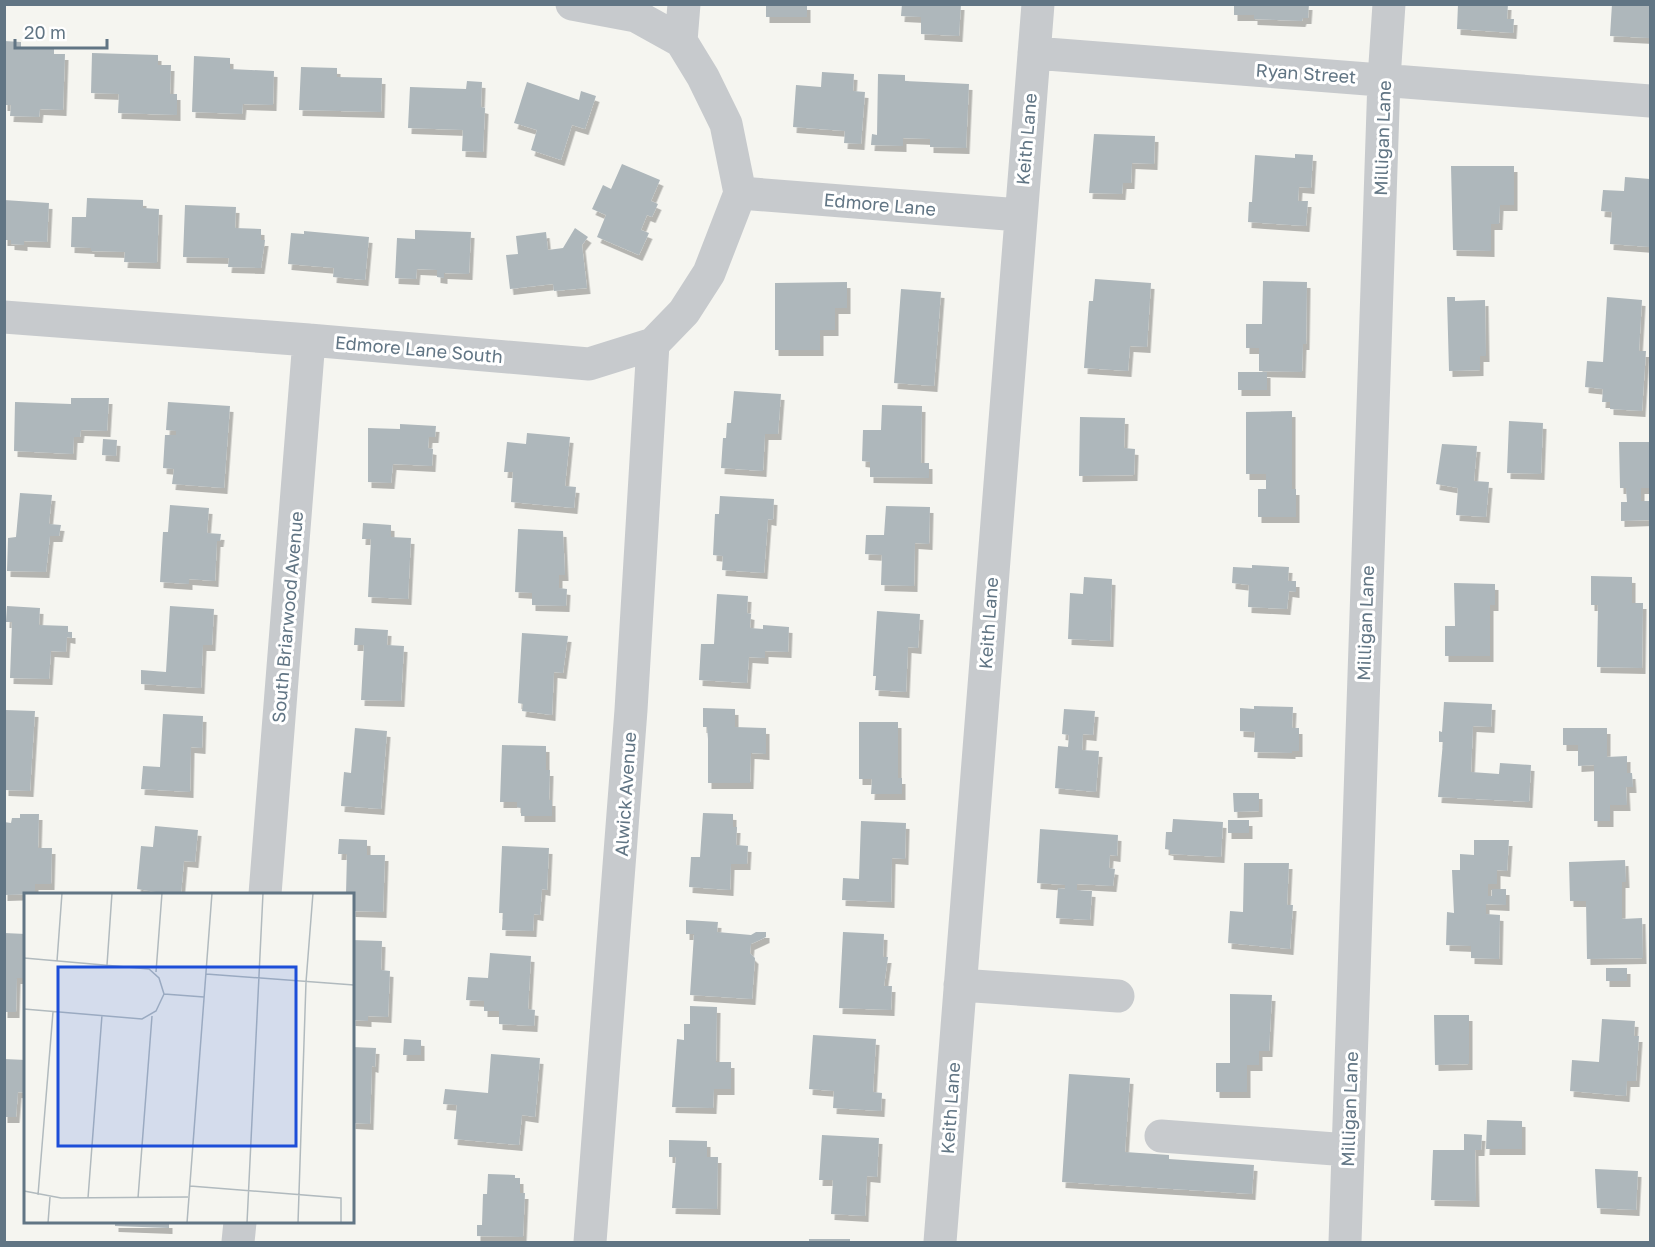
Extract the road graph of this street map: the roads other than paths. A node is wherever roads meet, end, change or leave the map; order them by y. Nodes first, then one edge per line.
1 (572, 4) edge
2 (684, 4) edge
3 (1038, 4) edge
4 (1389, 4) edge
5 (681, 41) junction
6 (1034, 53) junction
7 (1384, 79) junction
8 (1650, 101) edge
9 (740, 193) junction
10 (1020, 215) junction
11 (4, 317) edge
12 (309, 340) junction
13 (653, 344) junction
14 (265, 893) edge
15 (960, 985) junction
16 (1118, 996) dead end
17 (1161, 1136) dead end
18 (1347, 1150) junction
19 (240, 1223) edge
20 (238, 1242) edge
21 (590, 1242) edge
22 (940, 1242) edge
23 (1345, 1242) edge

1 - 5 street
2 - 5 street
3 - 6 street, Keith Lane
4 - 7 street, Milligan Lane
5 - 9 street
6 - 7 street, Ryan Street
6 - 10 street, Keith Lane
7 - 8 street, Ryan Street
7 - 18 street, Milligan Lane
9 - 10 street, Edmore Lane
9 - 13 street, Edmore Lane South
10 - 15 street, Keith Lane
11 - 12 street, Edmore Lane South
12 - 13 street, Edmore Lane South
12 - 14 street, South Briarwood Avenue
13 - 21 street, Alwick Avenue
15 - 16 street
15 - 22 street, Keith Lane
17 - 18 street
18 - 23 street, Milligan Lane
19 - 20 street

